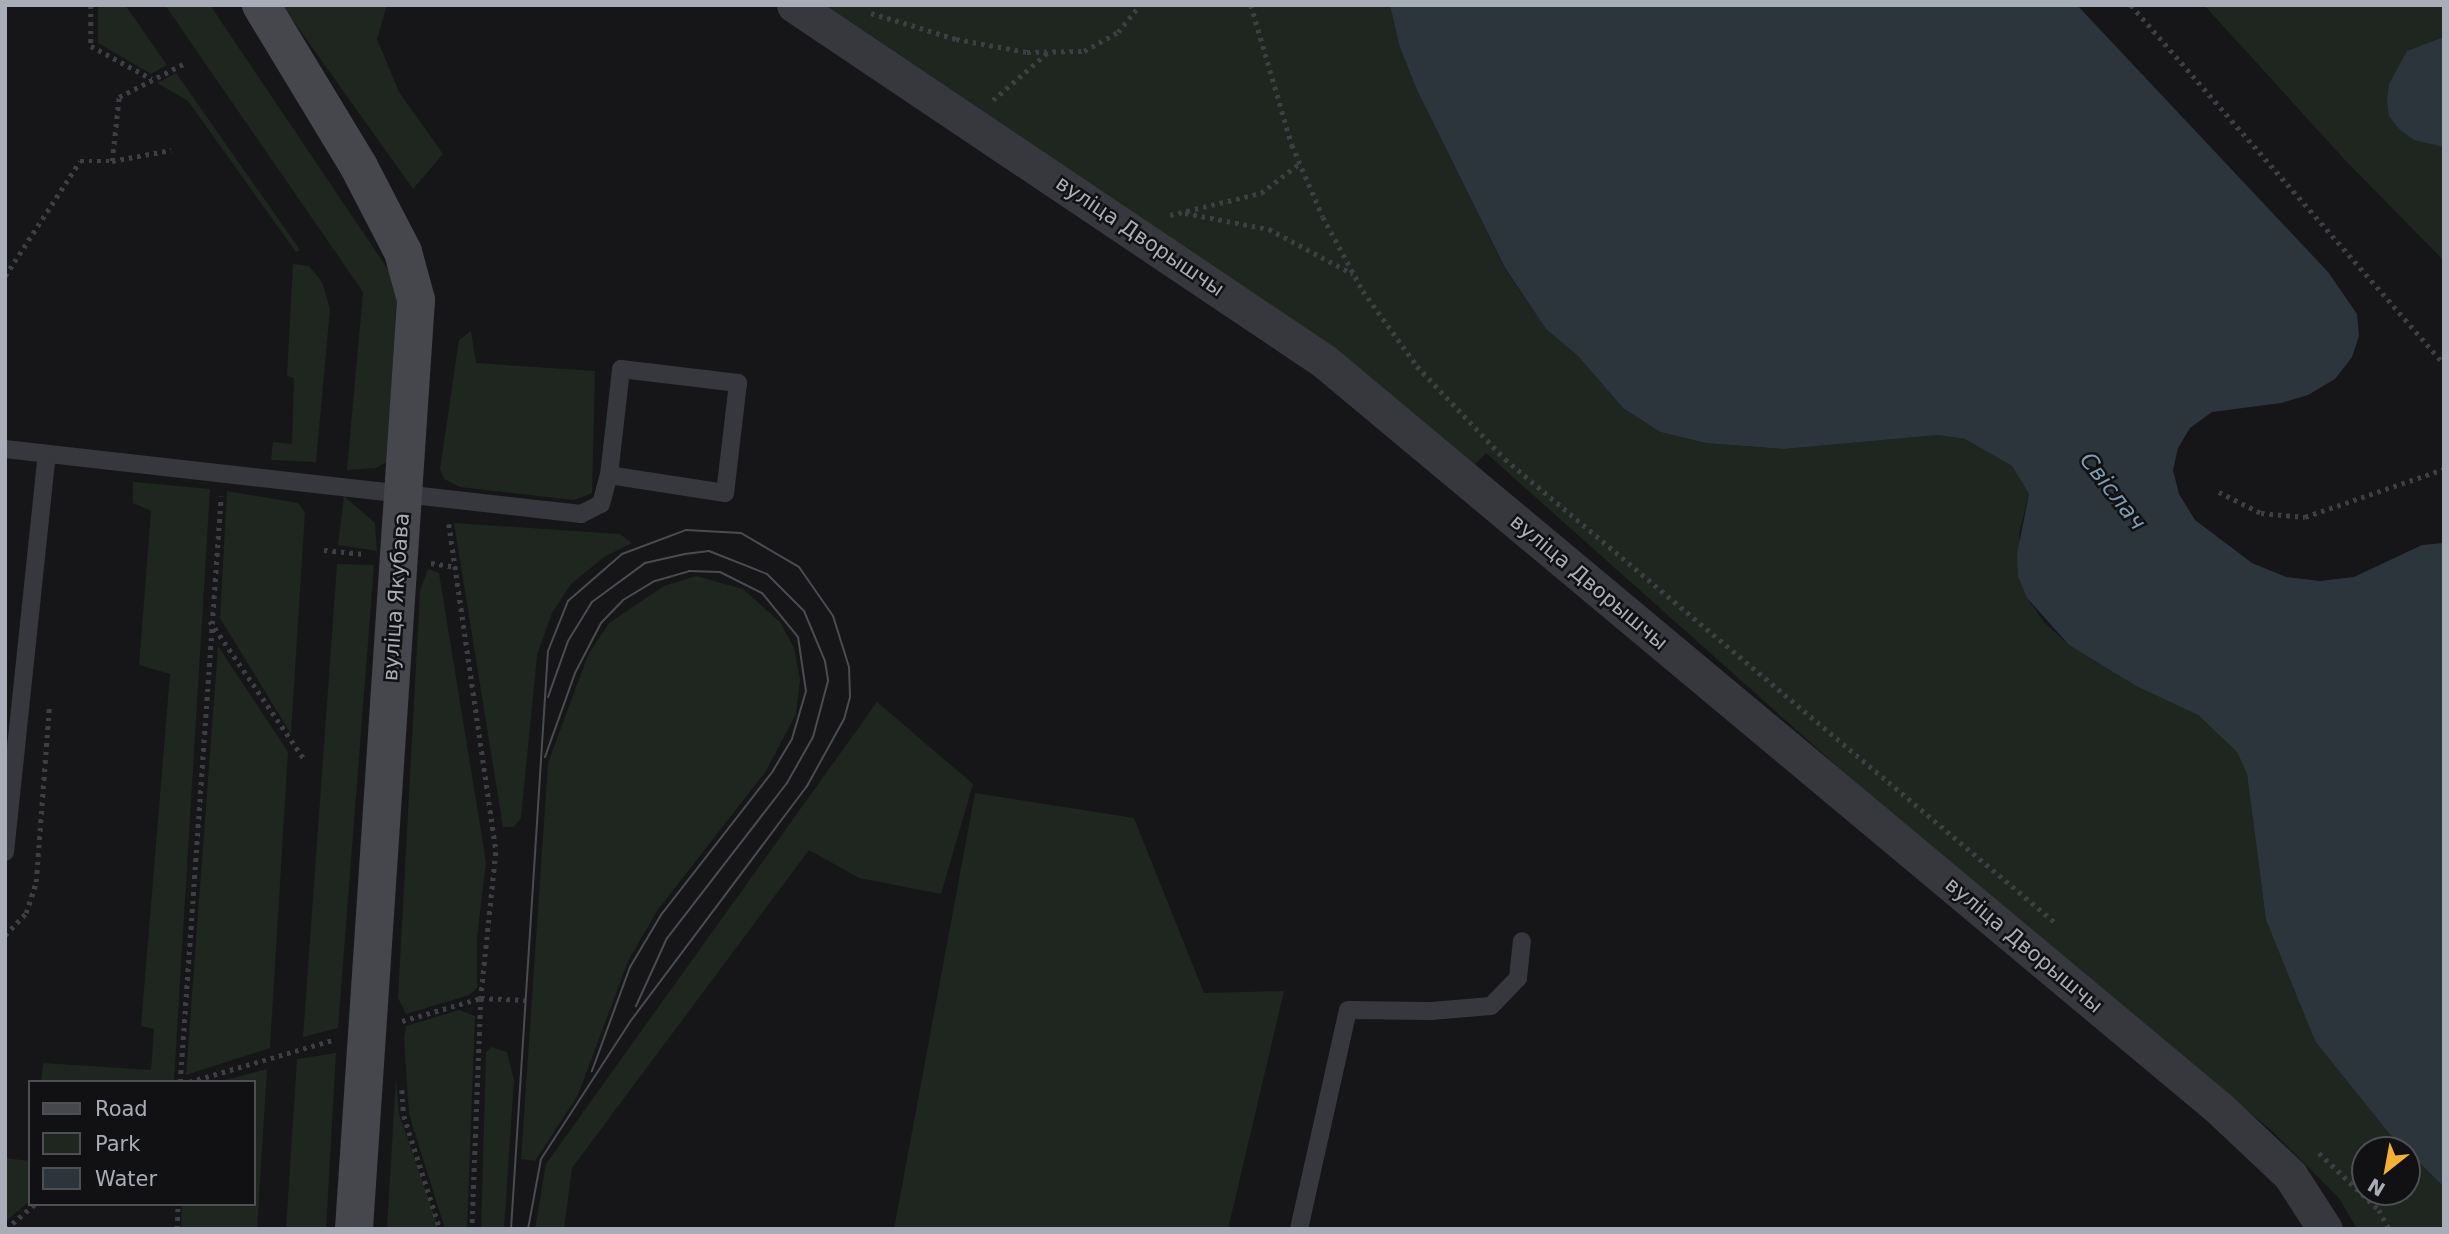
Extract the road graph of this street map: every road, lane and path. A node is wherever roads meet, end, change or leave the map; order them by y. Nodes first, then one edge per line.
1 (91, 5) edge
2 (261, 5) edge
3 (794, 5) edge
4 (1140, 5) edge
5 (1251, 5) edge
6 (2131, 5) edge
7 (861, 9) dead end
8 (1049, 52) junction
9 (187, 62) dead end
10 (152, 80) junction
11 (968, 121) junction
12 (171, 150) dead end
13 (112, 161) junction
14 (1299, 163) junction
15 (1185, 213) junction
16 (1121, 222) junction
17 (1353, 274) junction
18 (5, 276) edge
19 (2444, 363) edge
20 (5, 449) edge
21 (47, 455) junction
22 (2444, 469) edge
23 (223, 475) junction
24 (609, 475) junction
25 (2219, 492) dead end
26 (404, 493) junction
27 (445, 499) junction
28 (210, 621) junction
29 (304, 759) dead end
30 (5, 852) edge
31 (2060, 927) dead end
32 (1522, 941) dead end
33 (481, 998) junction
34 (526, 1000) dead end
35 (283, 1054) dead end
36 (401, 1076) dead end
37 (180, 1080) edge
38 (196, 1080) edge
39 (2316, 1151) dead end
40 (33, 1206) edge
41 (178, 1206) edge
42 (6, 1229) edge
43 (177, 1229) edge
44 (354, 1229) edge
45 (440, 1229) edge
46 (472, 1229) edge
47 (1299, 1229) edge
48 (2325, 1229) edge
49 (2389, 1229) edge

1 - 10 path
2 - 26 main road, вуліца Якубава
3 - 11 street, вуліца Дворышчы
4 - 8 path
5 - 14 path
6 - 19 path
7 - 8 path
8 - 11 path
9 - 10 path
10 - 13 path
11 - 16 street, вуліца Дворышчы
12 - 13 path
13 - 18 path
14 - 15 path
14 - 17 path
15 - 16 path
15 - 17 path
16 - 48 street, вуліца Дворышчы
17 - 31 path
20 - 21 lane
21 - 23 lane
21 - 30 lane
22 - 25 path
23 - 26 lane
23 - 28 path
24 - 24 lane
24 - 27 lane
26 - 27 lane
26 - 44 main road, вуліца Якубава
27 - 33 path
28 - 29 path
28 - 37 path
32 - 47 lane
33 - 34 path
33 - 46 path
35 - 38 path
36 - 45 path
39 - 49 path
40 - 42 path
41 - 43 path

